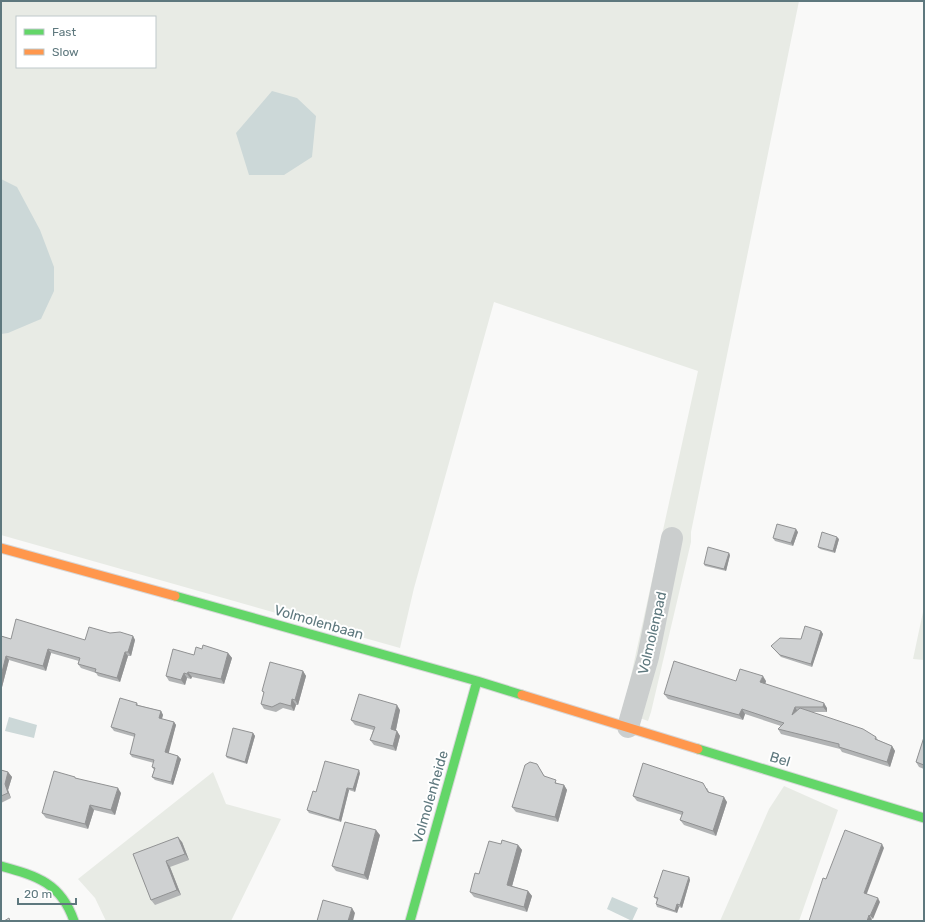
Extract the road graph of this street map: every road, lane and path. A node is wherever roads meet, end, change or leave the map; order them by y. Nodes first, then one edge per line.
1 (672, 538) dead end
2 (1, 548) edge
3 (477, 681) junction
4 (628, 727) junction
5 (924, 818) edge
6 (1, 866) edge
7 (74, 921) edge
8 (410, 921) edge

1 - 4 street, Volmolenpad
2 - 3 street, Volmolenbaan
3 - 4 street, Volmolenbaan
3 - 8 street, Volmolenheide
4 - 5 street, Bel
6 - 7 street

